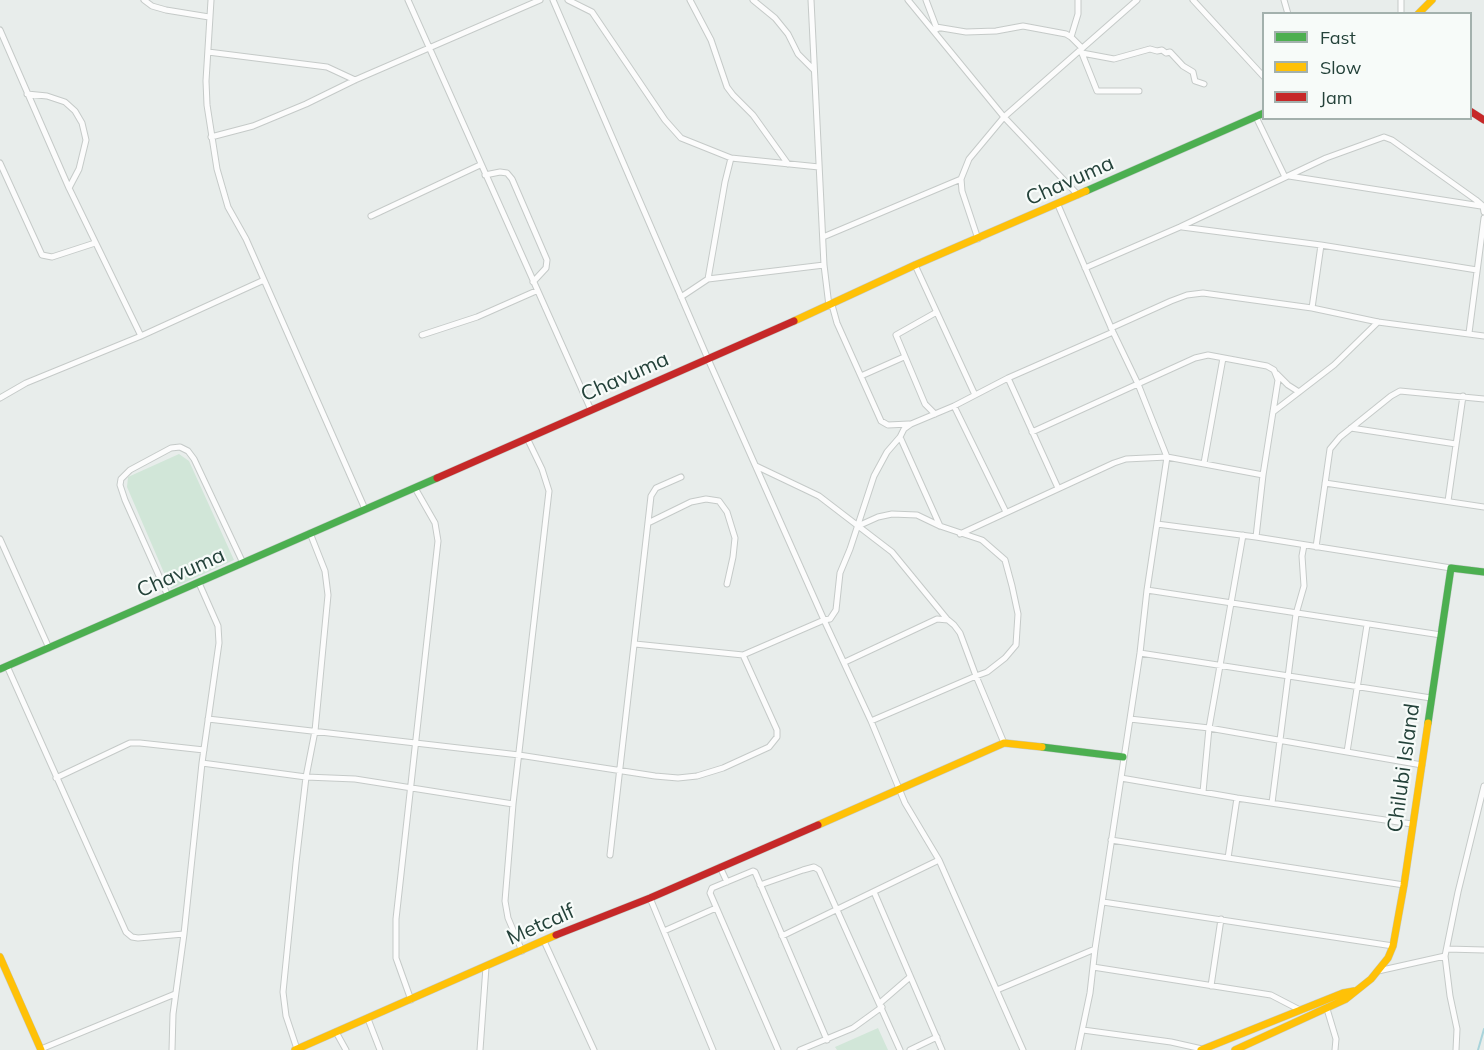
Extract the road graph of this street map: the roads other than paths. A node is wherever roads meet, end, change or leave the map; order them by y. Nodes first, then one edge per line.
1 (144, 0) edge
2 (211, 0) edge
3 (408, 0) edge
4 (540, 0) edge
5 (553, 0) edge
6 (568, 0) edge
7 (690, 0) edge
8 (753, 0) edge
9 (811, 0) edge
10 (908, 0) edge
11 (926, 0) edge
12 (1078, 0) edge
13 (1137, 0) edge
14 (1192, 0) edge
15 (1432, 0) edge
16 (1420, 12) edge
17 (209, 17) junction
18 (936, 27) junction
19 (1, 34) edge
20 (940, 37) junction
21 (1071, 37) junction
22 (428, 48) junction
23 (1082, 50) junction
24 (208, 52) junction
25 (814, 70) junction
26 (1262, 76) edge
27 (355, 80) junction
28 (1204, 84) dead end
29 (1139, 91) dead end
30 (27, 94) junction
31 (1260, 115) edge
32 (1004, 117) junction
33 (1262, 120) edge
34 (211, 137) junction
35 (731, 158) junction
36 (0, 163) edge
37 (480, 165) junction
38 (788, 165) junction
39 (819, 166) junction
40 (485, 176) junction
41 (1286, 176) junction
42 (961, 178) junction
43 (69, 188) junction
44 (1078, 196) junction
45 (1058, 205) junction
46 (1483, 209) edge
47 (371, 216) dead end
48 (1484, 218) edge
49 (1180, 227) junction
50 (823, 237) junction
51 (978, 239) junction
52 (95, 243) junction
53 (1321, 245) junction
54 (824, 265) junction
55 (915, 266) junction
56 (1085, 268) junction
57 (1477, 270) junction
58 (708, 279) junction
59 (264, 280) junction
60 (533, 282) junction
61 (536, 291) junction
62 (681, 297) junction
63 (830, 306) junction
64 (1312, 309) junction
65 (936, 313) junction
66 (1378, 322) junction
67 (1112, 330) junction
68 (1469, 333) junction
69 (422, 335) dead end
70 (141, 336) junction
71 (1484, 336) edge
72 (904, 357) junction
73 (708, 358) junction
74 (1222, 358) junction
75 (1277, 373) junction
76 (861, 376) junction
77 (1008, 378) junction
78 (1138, 384) junction
79 (1299, 392) junction
80 (975, 395) junction
81 (1463, 396) junction
82 (0, 398) edge
83 (1484, 399) edge
84 (954, 406) junction
85 (591, 410) junction
86 (1273, 412) junction
87 (935, 414) junction
88 (911, 424) junction
89 (1351, 428) junction
90 (1032, 432) junction
91 (900, 437) junction
92 (527, 438) junction
93 (1456, 444) junction
94 (1167, 457) junction
95 (1204, 463) junction
96 (756, 466) junction
97 (1263, 475) junction
98 (681, 477) dead end
99 (1325, 483) junction
100 (415, 488) junction
101 (1058, 488) junction
102 (1448, 501) junction
103 (1484, 507) edge
104 (366, 509) junction
105 (1006, 512) junction
106 (648, 522) junction
107 (1157, 524) junction
108 (858, 526) junction
109 (940, 526) junction
110 (310, 533) junction
111 (960, 534) junction
112 (1242, 535) junction
113 (1256, 537) junction
114 (0, 540) edge
115 (1304, 545) junction
116 (1316, 547) junction
117 (243, 563) junction
118 (1452, 568) junction
119 (1484, 572) edge
120 (199, 583) junction
121 (727, 584) dead end
122 (1147, 590) junction
123 (168, 596) junction
124 (1232, 605) junction
125 (1296, 614) junction
126 (824, 620) junction
127 (948, 620) junction
128 (1367, 625) junction
129 (1441, 635) junction
130 (635, 644) junction
131 (49, 648) junction
132 (1140, 653) junction
133 (743, 655) junction
134 (845, 662) junction
135 (1220, 666) junction
136 (4, 668) edge
137 (976, 676) junction
138 (1288, 677) junction
139 (1358, 688) junction
140 (1431, 698) junction
141 (208, 719) junction
142 (1130, 719) junction
143 (871, 721) junction
144 (1209, 728) junction
145 (315, 731) junction
146 (1281, 741) junction
147 (414, 743) junction
148 (1004, 743) junction
149 (204, 750) junction
150 (1347, 752) junction
151 (519, 755) junction
152 (1123, 757) junction
153 (202, 763) junction
154 (1422, 765) junction
155 (621, 771) junction
156 (306, 777) junction
157 (56, 778) junction
158 (1120, 778) junction
159 (1484, 786) edge
160 (409, 787) junction
161 (900, 788) junction
162 (1203, 792) junction
163 (1237, 798) junction
164 (1272, 803) junction
165 (513, 804) junction
166 (1412, 824) junction
167 (1111, 840) junction
168 (610, 855) dead end
169 (1228, 858) junction
170 (939, 860) junction
171 (720, 867) junction
172 (728, 882) junction
173 (760, 885) junction
174 (1404, 885) junction
175 (874, 892) junction
176 (650, 898) junction
177 (1103, 902) junction
178 (716, 908) junction
179 (837, 910) junction
180 (1221, 919) junction
181 (664, 931) junction
182 (184, 934) junction
183 (782, 936) junction
184 (544, 941) junction
185 (1394, 946) junction
186 (1095, 949) junction
187 (1447, 949) junction
188 (1484, 950) edge
189 (522, 951) junction
190 (1445, 956) junction
191 (0, 957) edge
192 (486, 967) junction
193 (1093, 967) junction
194 (1378, 971) junction
195 (910, 977) junction
196 (1210, 986) junction
197 (997, 990) junction
198 (1354, 991) junction
199 (175, 994) junction
200 (411, 1000) junction
201 (881, 1005) junction
202 (1327, 1009) junction
203 (1300, 1010) junction
204 (368, 1019) junction
205 (1083, 1030) junction
206 (336, 1032) junction
207 (937, 1037) junction
208 (827, 1040) junction
209 (1162, 1041) junction
210 (41, 1050) edge
211 (172, 1050) edge
212 (296, 1050) edge
213 (346, 1050) edge
214 (380, 1050) edge
215 (480, 1050) edge
216 (594, 1050) edge
217 (713, 1050) edge
218 (778, 1050) edge
219 (800, 1050) edge
220 (900, 1050) edge
221 (910, 1050) edge
222 (942, 1050) edge
223 (1023, 1050) edge
224 (1078, 1050) edge
225 (1164, 1050) edge
226 (1202, 1050) edge
227 (1235, 1050) edge
228 (1335, 1050) edge
229 (1456, 1050) edge

1 - 17 street
2 - 17 street
3 - 22 street
4 - 22 street
5 - 62 street
6 - 35 street
7 - 38 street
8 - 25 street
9 - 25 street
10 - 20 street
11 - 18 street
12 - 21 street
13 - 23 street
14 - 26 street
15 - 16 street
17 - 24 street
18 - 20 street
18 - 21 street
19 - 30 street
20 - 32 street
21 - 23 street
22 - 27 street
22 - 37 street
23 - 28 street
23 - 29 street
23 - 32 street
24 - 27 street
24 - 34 street
25 - 39 street
27 - 34 street
30 - 43 street
30 - 43 street
31 - 44 street, Chavuma
32 - 42 street
32 - 44 street
33 - 41 street
34 - 59 street
35 - 38 street
35 - 58 street
36 - 52 street
37 - 40 street
37 - 47 street
38 - 39 street
39 - 50 street
40 - 60 street
40 - 60 street
41 - 46 street
41 - 46 street
41 - 49 street
42 - 50 street
42 - 51 street
43 - 52 street
44 - 45 street, Chavuma
45 - 51 street, Chavuma
45 - 56 street
48 - 57 street
49 - 53 street
49 - 56 street
50 - 54 street
51 - 55 street, Chavuma
52 - 70 street
53 - 57 street
53 - 64 street
54 - 58 street
54 - 63 street
55 - 63 street, Chavuma
55 - 65 street
56 - 67 street
57 - 68 street
58 - 62 street
59 - 70 street
59 - 104 street
60 - 61 street
61 - 69 street
61 - 85 street
62 - 73 street
63 - 73 street, Chavuma
63 - 76 street
64 - 66 street
64 - 67 street
65 - 72 street
65 - 80 street
66 - 68 street
66 - 79 street
67 - 77 street
67 - 78 street
68 - 71 street
70 - 82 street
72 - 76 street
72 - 87 street
73 - 85 street, Chavuma
73 - 96 street
74 - 75 street
74 - 78 street
74 - 95 street
75 - 79 street
75 - 86 street
76 - 88 street
77 - 80 street
77 - 90 street
78 - 90 street
78 - 94 street
79 - 86 street
80 - 84 street
81 - 83 street
81 - 89 street
81 - 93 street
84 - 87 street
84 - 105 street
85 - 92 street, Chavuma
86 - 97 street
87 - 88 street
88 - 91 street
89 - 93 street
89 - 99 street
90 - 101 street
91 - 108 street
91 - 109 street
92 - 100 street, Chavuma
92 - 151 street
93 - 102 street
94 - 95 street
94 - 101 street
94 - 107 street
95 - 97 street
96 - 108 street
96 - 126 street
97 - 113 street
98 - 106 street
99 - 102 street
99 - 116 street
100 - 104 street, Chavuma
100 - 147 street
101 - 105 street
102 - 103 street
104 - 110 street, Chavuma
105 - 111 street
106 - 121 street
106 - 130 street
107 - 112 street
107 - 122 street
108 - 109 street
108 - 126 street
108 - 127 street
109 - 111 street
110 - 117 street, Chavuma
110 - 145 street
111 - 137 street
112 - 113 street
112 - 124 street
113 - 115 street
114 - 131 street
115 - 116 street
115 - 125 street
116 - 118 street
117 - 120 street, Chavuma
117 - 123 street
118 - 119 street
118 - 129 street, Chilubi Island
120 - 123 street, Chavuma
120 - 141 street
122 - 124 street
122 - 132 street
123 - 131 street, Chavuma
124 - 125 street
124 - 135 street
125 - 128 street
125 - 138 street
126 - 133 street
126 - 134 street
127 - 134 street
127 - 137 street
128 - 129 street
128 - 139 street
129 - 140 street, Chilubi Island
130 - 133 street
130 - 155 street
131 - 136 street, Chavuma
132 - 135 street
132 - 142 street
133 - 155 street
134 - 143 street
135 - 138 street
135 - 144 street
136 - 157 street
137 - 143 street
137 - 148 street
138 - 139 street
138 - 146 street
139 - 140 street
139 - 150 street
140 - 154 street, Chilubi Island
141 - 145 street
141 - 149 street
142 - 144 street
142 - 152 street
143 - 161 street
144 - 146 street
144 - 162 street
145 - 147 street
145 - 156 street
146 - 150 street
146 - 164 street
147 - 151 street
147 - 160 street
148 - 152 street
148 - 161 street, Metcalf
149 - 153 street
149 - 157 street
150 - 154 street
151 - 155 street
151 - 165 street
152 - 158 street
153 - 156 street
153 - 182 street
154 - 166 street, Chilubi Island
155 - 168 street
156 - 160 street
156 - 212 street
157 - 182 street
158 - 162 street
158 - 167 street
159 - 187 street
160 - 165 street
160 - 200 street
161 - 170 street
161 - 171 street, Metcalf
162 - 163 street
163 - 164 street
163 - 169 street
164 - 166 street
165 - 189 street
166 - 174 street, Chilubi Island
167 - 169 street
167 - 177 street
169 - 174 street
170 - 175 street
170 - 197 street
171 - 172 street
171 - 176 street, Metcalf
172 - 173 street
172 - 178 street
173 - 179 street
173 - 183 street
174 - 185 street, Chilubi Island
175 - 179 street
175 - 195 street
176 - 181 street
176 - 184 street, Metcalf
177 - 180 street
177 - 186 street
178 - 181 street
178 - 218 street
179 - 183 street
179 - 201 street
180 - 185 street
180 - 196 street
181 - 217 street
182 - 199 street
183 - 208 street
184 - 189 street, Metcalf
184 - 216 street
185 - 194 street, Chilubi Island
186 - 193 street
186 - 197 street
187 - 188 street
187 - 190 street
189 - 192 street, Metcalf
190 - 194 street
190 - 229 street
191 - 210 street
192 - 200 street, Metcalf
192 - 215 street
193 - 196 street
193 - 205 street
194 - 198 street, Chilubi Island
195 - 201 street
195 - 207 street
196 - 203 street
197 - 223 street
198 - 202 street, Chilubi Island
198 - 203 street
199 - 210 street
199 - 211 street
200 - 204 street, Metcalf
201 - 208 street
201 - 220 street
202 - 227 street, Chilubi Island
202 - 228 street
203 - 226 street
204 - 206 street, Metcalf
204 - 214 street
205 - 209 street
205 - 224 street
206 - 212 street, Metcalf
206 - 213 street
207 - 221 street
207 - 222 street
208 - 219 street
209 - 225 street
209 - 226 street

